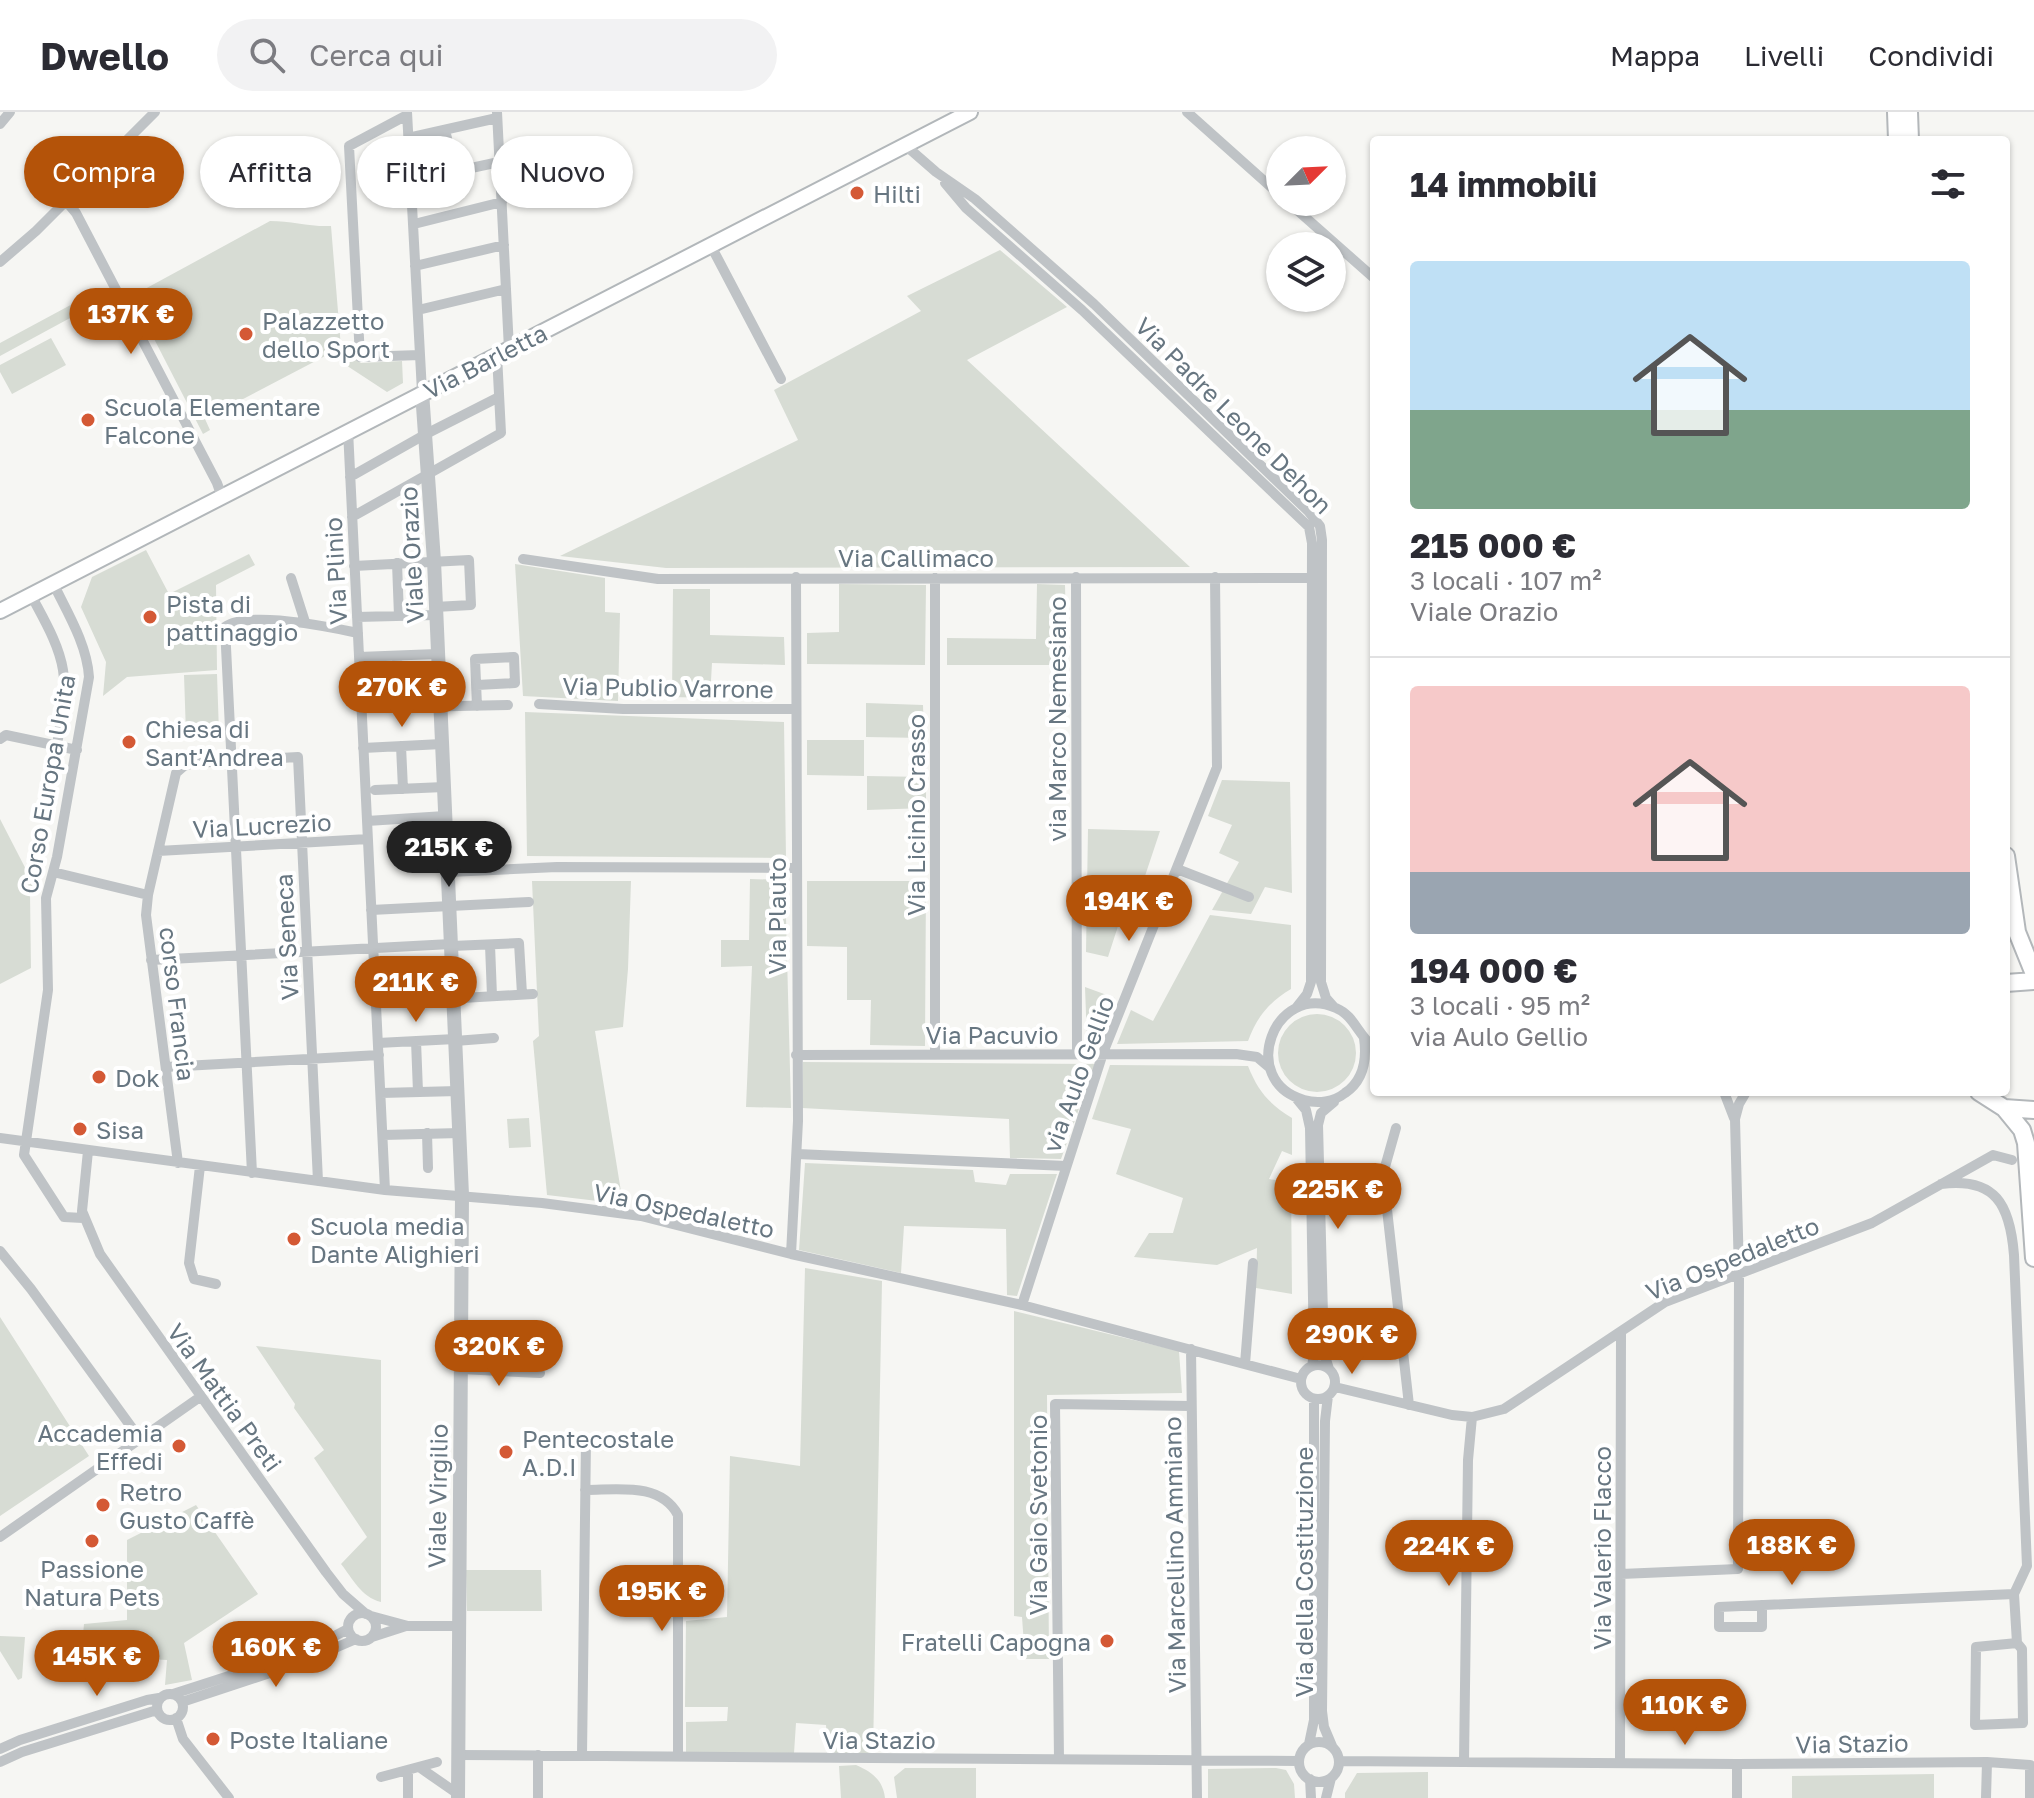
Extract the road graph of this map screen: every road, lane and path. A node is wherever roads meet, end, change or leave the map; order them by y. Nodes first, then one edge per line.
1 (10, 112) edge
2 (155, 112) edge
3 (970, 112) edge
4 (1187, 112) edge
5 (1896, 112) edge
6 (1909, 112) edge
7 (407, 114) edge
8 (497, 115) edge
9 (0, 124) edge
10 (445, 130) junction
11 (131, 136) edge
12 (408, 136) edge
13 (417, 136) edge
14 (446, 136) edge
15 (498, 136) edge
16 (1897, 136) edge
17 (1910, 136) edge
18 (905, 145) junction
19 (936, 172) junction
20 (1266, 183) edge
21 (491, 205) edge
22 (58, 208) edge
23 (72, 208) edge
24 (413, 208) edge
25 (502, 208) edge
26 (1304, 216) edge
27 (414, 224) junction
28 (710, 244) junction
29 (504, 245) junction
30 (0, 262) edge
31 (415, 266) junction
32 (1370, 274) edge
33 (506, 289) junction
34 (418, 310) junction
35 (503, 352) junction
36 (420, 355) junction
37 (781, 379) dead end
38 (422, 392) junction
39 (499, 397) junction
40 (348, 430) junction
41 (426, 434) junction
42 (429, 474) junction
43 (350, 477) junction
44 (222, 497) junction
45 (352, 517) junction
46 (523, 559) dead end
47 (434, 561) junction
48 (397, 563) junction
49 (354, 566) junction
50 (796, 577) junction
51 (1076, 577) junction
52 (1215, 577) junction
53 (291, 578) dead end
54 (935, 578) junction
55 (1311, 578) junction
56 (53, 583) junction
57 (31, 595) junction
58 (0, 610) edge
59 (435, 611) junction
60 (399, 616) junction
61 (357, 617) junction
62 (305, 622) junction
63 (358, 633) junction
64 (437, 654) junction
65 (397, 656) junction
66 (359, 657) junction
67 (477, 685) junction
68 (539, 704) dead end
69 (508, 705) dead end
70 (477, 706) junction
71 (399, 707) junction
72 (440, 707) junction
73 (361, 708) junction
74 (796, 709) junction
75 (0, 739) edge
76 (442, 744) junction
77 (57, 746) junction
78 (401, 746) junction
79 (363, 748) junction
80 (77, 750) junction
81 (231, 761) junction
82 (444, 787) junction
83 (403, 789) junction
84 (375, 790) dead end
85 (445, 816) junction
86 (367, 821) junction
87 (368, 839) junction
88 (302, 843) junction
89 (235, 846) junction
90 (158, 851) junction
91 (796, 868) junction
92 (1177, 869) junction
93 (53, 872) junction
94 (448, 872) junction
95 (2010, 884) edge
96 (148, 895) junction
97 (1249, 897) dead end
98 (529, 902) dead end
99 (449, 906) junction
100 (371, 910) junction
101 (452, 945) junction
102 (490, 945) junction
103 (373, 947) junction
104 (307, 951) junction
105 (242, 955) junction
106 (151, 960) junction
107 (2034, 974) edge
108 (2034, 981) edge
109 (2010, 983) edge
110 (492, 996) junction
111 (453, 998) junction
112 (375, 1003) junction
113 (1334, 1007) junction
114 (1296, 1008) junction
115 (1275, 1027) junction
116 (494, 1038) dead end
117 (1364, 1038) junction
118 (455, 1040) junction
119 (416, 1041) junction
120 (378, 1043) junction
121 (1370, 1043) edge
122 (935, 1053) junction
123 (1103, 1053) junction
124 (1077, 1054) junction
125 (1236, 1054) junction
126 (379, 1055) junction
127 (796, 1055) junction
128 (312, 1059) junction
129 (247, 1063) junction
130 (1370, 1064) edge
131 (166, 1067) junction
132 (1270, 1068) junction
133 (1364, 1068) junction
134 (458, 1091) junction
135 (418, 1092) junction
136 (381, 1093) junction
137 (1346, 1093) junction
138 (1727, 1096) edge
139 (1743, 1096) edge
140 (1983, 1096) edge
141 (1295, 1098) junction
142 (2004, 1108) junction
143 (2034, 1110) edge
144 (1735, 1119) junction
145 (1396, 1128) dead end
146 (427, 1133) junction
147 (460, 1133) junction
148 (383, 1135) junction
149 (0, 1138) edge
150 (25, 1141) junction
151 (88, 1151) junction
152 (797, 1154) junction
153 (2012, 1160) dead end
154 (178, 1163) junction
155 (200, 1166) junction
156 (1066, 1166) junction
157 (428, 1168) dead end
158 (252, 1173) junction
159 (318, 1181) junction
160 (1941, 1184) junction
161 (385, 1190) junction
162 (462, 1195) junction
163 (83, 1218) junction
164 (0, 1251) edge
165 (791, 1254) junction
166 (2034, 1258) edge
167 (1253, 1263) dead end
168 (1739, 1274) junction
169 (216, 1284) dead end
170 (1022, 1305) junction
171 (1621, 1333) junction
172 (1191, 1349) junction
173 (1245, 1364) junction
174 (1312, 1366) junction
175 (461, 1369) junction
176 (1329, 1369) junction
177 (540, 1373) dead end
178 (1301, 1379) junction
179 (1332, 1391) junction
180 (200, 1397) junction
181 (1314, 1399) junction
182 (1409, 1405) junction
183 (1191, 1406) junction
184 (1472, 1417) junction
185 (140, 1439) junction
186 (586, 1440) dead end
187 (585, 1490) junction
188 (0, 1537) edge
189 (1621, 1574) junction
190 (343, 1594) junction
191 (2014, 1594) junction
192 (1762, 1605) junction
193 (369, 1615) junction
194 (349, 1624) junction
195 (408, 1626) junction
196 (459, 1626) junction
197 (372, 1637) junction
198 (356, 1639) junction
199 (2017, 1643) junction
200 (173, 1694) junction
201 (182, 1702) junction
202 (158, 1704) junction
203 (176, 1718) junction
204 (1309, 1744) junction
205 (1332, 1746) junction
206 (0, 1749) edge
207 (459, 1755) junction
208 (538, 1755) junction
209 (582, 1755) junction
210 (678, 1757) junction
211 (1059, 1759) junction
212 (1197, 1760) junction
213 (1299, 1761) junction
214 (1339, 1761) junction
215 (0, 1762) edge
216 (437, 1762) dead end
217 (1464, 1762) junction
218 (1987, 1762) junction
219 (1620, 1763) junction
220 (1737, 1764) junction
221 (413, 1769) junction
222 (381, 1777) dead end
223 (1331, 1778) junction
224 (1310, 1779) junction
225 (458, 1796) edge
226 (229, 1798) edge
227 (408, 1798) edge
228 (538, 1798) edge
229 (1197, 1798) edge
230 (1311, 1798) edge
231 (1326, 1798) edge
232 (1737, 1798) edge
233 (1986, 1798) edge
234 (2030, 1798) edge

1 - 9 street
2 - 11 street
3 - 18 main road, Via Barletta
4 - 20 street
5 - 16 main road
6 - 17 main road
7 - 12 street
7 - 36 street
8 - 10 street
8 - 15 street
10 - 13 street
10 - 14 street
18 - 19 street, Via Padre Leone Dehon
18 - 28 main road, Via Barletta
19 - 55 street, Via Padre Leone Dehon
19 - 113 street, Via Padre Leone Dehon
21 - 27 street
22 - 30 street
23 - 44 street
24 - 27 street
25 - 29 street
26 - 32 street
27 - 31 street
28 - 35 main road, Via Barletta
28 - 37 street
29 - 31 street
29 - 33 street
31 - 34 street
33 - 34 street
33 - 35 street
34 - 36 street
35 - 38 main road, Via Barletta
35 - 39 street
36 - 38 street
38 - 40 main road, Via Barletta
38 - 41 street, Viale Orazio
39 - 41 street
39 - 42 street
40 - 43 street, Via Plinio
40 - 44 main road, Via Barletta
41 - 42 street, Viale Orazio
41 - 43 street
42 - 45 street
42 - 47 street, Viale Orazio
43 - 45 street, Via Plinio
44 - 56 main road, Via Barletta
45 - 49 street, Via Plinio
46 - 50 street, Via Callimaco
47 - 48 street
47 - 59 street, Viale Orazio
47 - 59 street
48 - 49 street
48 - 60 street
49 - 61 street, Via Plinio
50 - 54 street, Via Callimaco
50 - 74 street, Via Plauto
51 - 52 street, Via Callimaco
51 - 54 street, Via Callimaco
51 - 124 street, via Marco Nemesiano
52 - 55 street, Via Callimaco
52 - 92 street, via Aulo Gellio
53 - 62 street
54 - 122 street, Via Licinio Crasso
55 - 114 street, Via Padre Leone Dehon
56 - 57 main road, Via Barletta
56 - 80 street, Corso Europa Unita
57 - 58 main road, Via Barletta
57 - 77 street
59 - 60 street
59 - 64 street, Viale Orazio
60 - 61 street
61 - 63 street, Via Plinio
62 - 63 street
62 - 81 street
63 - 66 street, Via Plinio
64 - 65 street
64 - 72 street, Viale Orazio
65 - 66 street
65 - 71 street
66 - 73 street, Via Plinio
67 - 67 street
67 - 70 street
68 - 74 street, Via Publio Varrone
69 - 70 street
70 - 72 street
71 - 72 street
71 - 73 street
72 - 76 street, Viale Orazio
73 - 79 street, Via Plinio
74 - 91 street, Via Plauto
75 - 77 street
76 - 78 street
76 - 82 street, Viale Orazio
77 - 80 street
78 - 79 street
78 - 83 street
79 - 86 street, Via Plinio
80 - 93 street, Corso Europa Unita
81 - 88 street, Via Seneca
81 - 89 street
81 - 90 street, corso Francia
82 - 83 street
82 - 85 street, Viale Orazio
83 - 84 street
85 - 86 street
85 - 94 street, Viale Orazio
86 - 87 street, Via Plinio
87 - 88 street, Via Lucrezio
87 - 100 street, Via Plinio
88 - 89 street, Via Lucrezio
88 - 104 street, Via Seneca
89 - 90 street, Via Lucrezio
89 - 105 street
90 - 96 street, corso Francia
91 - 94 street
91 - 127 street, Via Plauto
92 - 97 street
92 - 123 street, via Aulo Gellio
93 - 96 street
93 - 150 street, Corso Europa Unita
94 - 99 street, Viale Orazio
95 - 107 main road
96 - 106 street, corso Francia
98 - 99 street
99 - 100 street
99 - 101 street, Viale Orazio
100 - 103 street, Via Plinio
101 - 102 street
101 - 103 street
101 - 111 street, Viale Orazio
102 - 110 street
102 - 110 street
103 - 104 street
103 - 112 street, Via Plinio
104 - 105 street
104 - 128 street, Via Seneca
105 - 106 street
105 - 129 street
106 - 131 street, corso Francia
108 - 109 main road
110 - 111 street
111 - 112 street
111 - 118 street, Viale Orazio
112 - 120 street, Via Plinio
113 - 114 street
113 - 117 street
114 - 115 street
115 - 125 street, Via Pacuvio
115 - 132 street
116 - 118 street
117 - 121 street
117 - 133 street
118 - 119 street
118 - 134 street, Viale Orazio
119 - 120 street
119 - 135 street
120 - 126 street, Via Plinio
122 - 124 street, Via Pacuvio
122 - 127 street, Via Pacuvio
123 - 124 street, Via Pacuvio
123 - 125 street, Via Pacuvio
123 - 156 street, via Aulo Gellio
125 - 132 street, Via Pacuvio
126 - 128 street
126 - 136 street, Via Plinio
127 - 152 street, Via Plauto
128 - 129 street
128 - 159 street, Via Seneca
129 - 131 street
129 - 158 street
130 - 133 street, Via della Costituzione
131 - 154 street, corso Francia
132 - 141 street
133 - 137 street, Via della Costituzione
134 - 135 street
134 - 147 street, Viale Orazio
135 - 136 street
136 - 148 street, Via Plinio
137 - 141 street
137 - 176 street, Via della Costituzione
138 - 144 street
139 - 144 street
140 - 142 main road
141 - 174 street
142 - 143 main road
142 - 166 main road
144 - 168 street
145 - 182 street
146 - 147 street
146 - 148 street
146 - 157 street
147 - 162 street, Viale Orazio
148 - 161 street, Via Plinio
149 - 150 street, Via Ospedaletto
150 - 151 street, Via Ospedaletto
150 - 163 street
151 - 154 street, Via Ospedaletto
151 - 163 street, Via Mattia Preti
152 - 156 street
152 - 165 street, Via Plauto
153 - 160 street, Via Ospedaletto
154 - 155 street, Via Ospedaletto
155 - 158 street, Via Ospedaletto
155 - 169 street
156 - 170 street, via Aulo Gellio
158 - 159 street, Via Ospedaletto
159 - 161 street, Via Ospedaletto
160 - 168 street, Via Ospedaletto
160 - 191 street
161 - 162 street, Via Ospedaletto
162 - 165 street, Via Ospedaletto
162 - 175 street, Viale Virgilio
163 - 180 street, Via Mattia Preti
164 - 185 street
165 - 170 street, Via Ospedaletto
167 - 173 street
168 - 171 street, Via Ospedaletto
168 - 189 street
170 - 172 street, Via Ospedaletto
171 - 184 street, Via Ospedaletto
171 - 189 street, Via Valerio Flacco
172 - 173 street, Via Ospedaletto
172 - 183 street, Via Marcellino Ammiano
173 - 178 street, Via Ospedaletto
174 - 176 street
174 - 178 street
175 - 177 street
175 - 196 street, Viale Virgilio
176 - 179 street, Via della Costituzione
178 - 181 street
179 - 181 street
179 - 182 street, Via Ospedaletto
179 - 205 street, Via della Costituzione
180 - 185 street
180 - 190 street, Via Mattia Preti
181 - 204 street, Via della Costituzione
182 - 184 street, Via Ospedaletto
183 - 211 street, Via Gaio Svetonio
183 - 212 street, Via Marcellino Ammiano
184 - 217 street
185 - 188 street
186 - 187 street
187 - 209 street
187 - 210 street
189 - 219 street, Via Valerio Flacco
190 - 193 street, Via Mattia Preti
190 - 194 street, Via Mattia Preti
191 - 192 street
191 - 199 street
192 - 192 street
193 - 194 street
193 - 195 street
193 - 197 street
194 - 198 street
194 - 200 street
195 - 196 street
195 - 197 street
196 - 207 street, Viale Virgilio
197 - 198 street
198 - 201 street
199 - 199 street
200 - 201 street
200 - 202 street
201 - 203 street
202 - 203 street
202 - 206 street
202 - 215 street
203 - 226 street
204 - 205 street
204 - 213 street, Via della Costituzione
205 - 214 street, Via della Costituzione
207 - 208 street, Via Stazio
207 - 225 street, Viale Virgilio
208 - 209 street, Via Stazio
208 - 228 street
209 - 210 street, Via Stazio
210 - 211 street, Via Stazio
211 - 212 street, Via Stazio
212 - 213 street, Via Stazio
212 - 229 street, Via Marcellino Ammiano
213 - 224 street
214 - 217 street, Via Stazio
214 - 223 street
216 - 221 street
217 - 219 street, Via Stazio
218 - 220 street, Via Stazio
218 - 233 street
218 - 234 street, Via Stazio
219 - 220 street, Via Stazio
220 - 232 street
221 - 222 street
221 - 225 street
221 - 227 street
223 - 224 street
223 - 231 street
224 - 230 street

